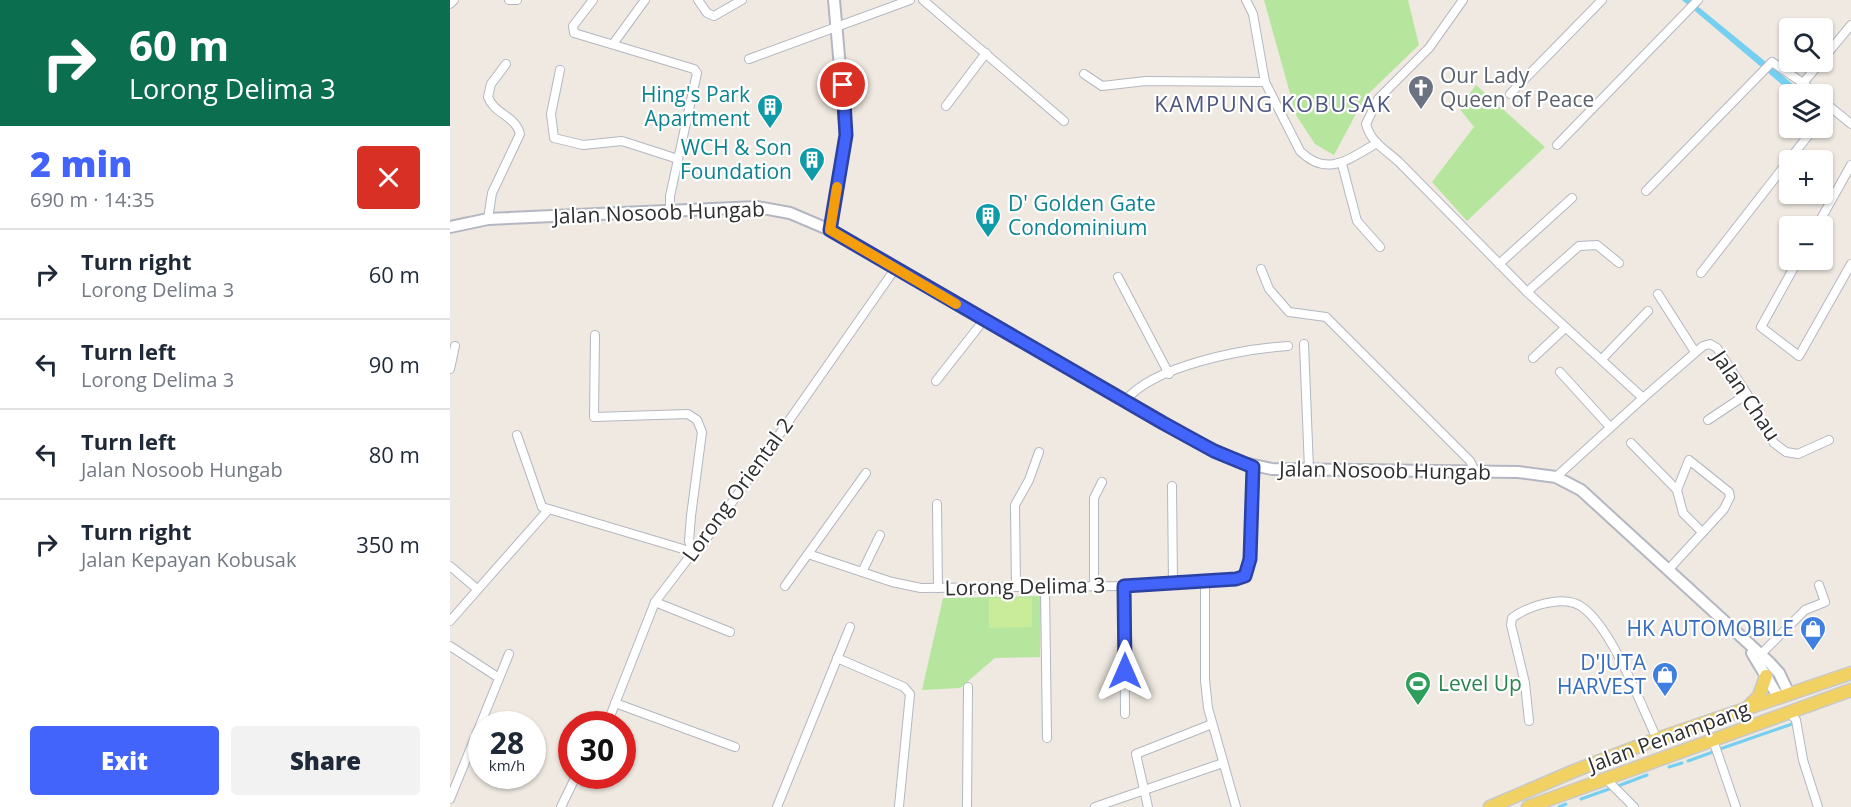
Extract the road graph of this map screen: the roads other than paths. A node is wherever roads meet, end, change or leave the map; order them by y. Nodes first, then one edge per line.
1 (454, 0) edge
2 (509, 0) edge
3 (516, 0) edge
4 (593, 0) edge
5 (645, 0) edge
6 (698, 0) edge
7 (742, 0) edge
8 (834, 0) edge
9 (909, 0) edge
10 (923, 0) edge
11 (1246, 0) edge
12 (1463, 0) edge
13 (1602, 0) edge
14 (1697, 0) edge
15 (450, 4) edge
16 (1851, 25) edge
17 (837, 26) junction
18 (613, 44) junction
19 (1833, 47) edge
20 (986, 53) junction
21 (749, 58) dead end
22 (506, 64) dead end
23 (560, 70) dead end
24 (1812, 72) edge
25 (1084, 74) dead end
26 (1265, 82) junction
27 (1803, 83) joint
28 (1510, 94) dead end
29 (946, 106) dead end
30 (1833, 110) edge
31 (1064, 121) dead end
32 (1851, 124) edge
33 (1806, 138) edge
34 (1377, 143) junction
35 (1557, 145) dead end
36 (678, 159) junction
37 (1342, 164) junction
38 (1851, 165) edge
39 (1646, 191) dead end
40 (1572, 198) dead end
41 (670, 210) junction
42 (1822, 216) edge
43 (488, 219) junction
44 (450, 227) edge
45 (830, 230) junction
46 (1380, 247) dead end
47 (1619, 263) dead end
48 (1499, 264) junction
49 (1851, 264) edge
50 (895, 269) junction
51 (1261, 269) dead end
52 (1792, 270) edge
53 (1701, 273) dead end
54 (1118, 277) dead end
55 (1527, 292) junction
56 (1658, 294) dead end
57 (1648, 311) dead end
58 (984, 320) junction
59 (1565, 328) junction
60 (595, 335) dead end
61 (1304, 344) dead end
62 (1288, 345) dead end
63 (455, 346) dead end
64 (1695, 352) junction
65 (1533, 357) dead end
66 (1602, 359) junction
67 (450, 369) edge
68 (1560, 372) dead end
69 (1169, 374) junction
70 (936, 381) dead end
71 (1747, 394) junction
72 (1643, 398) junction
73 (1125, 400) junction
74 (1708, 420) dead end
75 (1610, 427) junction
76 (516, 435) dead end
77 (1829, 440) dead end
78 (1632, 443) dead end
79 (1039, 452) dead end
80 (1253, 467) junction
81 (1309, 469) junction
82 (866, 473) dead end
83 (1476, 473) junction
84 (1556, 477) junction
85 (1102, 482) dead end
86 (1172, 486) dead end
87 (1677, 490) junction
88 (937, 504) dead end
89 (548, 510) junction
90 (1702, 532) junction
91 (880, 535) dead end
92 (693, 552) junction
93 (808, 554) junction
94 (450, 566) edge
95 (1669, 569) junction
96 (862, 572) junction
97 (1205, 581) junction
98 (1173, 583) junction
99 (1819, 585) dead end
100 (785, 586) dead end
101 (1094, 586) junction
102 (1124, 586) junction
103 (1016, 587) junction
104 (1045, 587) junction
105 (938, 588) junction
106 (477, 590) junction
107 (655, 602) junction
108 (450, 621) edge
109 (850, 627) dead end
110 (730, 632) dead end
111 (1747, 645) junction
112 (450, 646) edge
113 (509, 654) dead end
114 (1760, 655) junction
115 (837, 658) junction
116 (1851, 673) edge
117 (1766, 676) junction
118 (499, 678) junction
119 (968, 687) dead end
120 (1851, 690) edge
121 (1785, 697) junction
122 (1819, 702) junction
123 (615, 703) junction
124 (612, 711) edge
125 (1744, 711) junction
126 (1790, 713) junction
127 (1125, 714) dead end
128 (1775, 718) junction
129 (1529, 721) dead end
130 (1212, 724) junction
131 (1047, 738) dead end
132 (1657, 740) junction
133 (1713, 740) junction
134 (735, 747) dead end
135 (1223, 763) junction
136 (1605, 778) junction
137 (570, 789) edge
138 (1143, 790) junction
139 (450, 799) edge
140 (899, 806) dead end
141 (561, 807) edge
142 (777, 807) edge
143 (967, 807) edge
144 (1095, 807) edge
145 (1148, 807) edge
146 (1236, 807) edge
147 (1490, 807) edge
148 (1528, 807) edge
149 (1634, 807) edge
150 (1736, 807) edge
151 (1818, 807) edge

1 - 15 street
2 - 3 street
4 - 18 street
5 - 18 street
6 - 7 street
8 - 17 main road
9 - 17 street
10 - 20 street
11 - 26 street
12 - 34 street
13 - 28 street
14 - 35 street
16 - 19 street
17 - 21 street
17 - 45 main road
18 - 36 street
20 - 29 street
20 - 31 street
22 - 43 street
23 - 36 street
24 - 27 street
25 - 26 street
26 - 37 street
27 - 39 street
30 - 32 street
33 - 53 street
34 - 37 street
34 - 48 street
36 - 41 street
37 - 46 street
38 - 42 street
40 - 48 street
41 - 43 main road, Jalan Nosoob Hungab
41 - 45 main road, Jalan Nosoob Hungab
43 - 44 main road, Jalan Nosoob Hungab
45 - 50 main road, Jalan Nosoob Hungab
47 - 55 street
48 - 55 street
49 - 52 street
50 - 58 main road, Jalan Nosoob Hungab
50 - 92 street, Lorong Oriental 2
51 - 83 street
54 - 69 street
55 - 59 street
56 - 64 street
57 - 66 street
58 - 70 street
58 - 73 main road, Jalan Nosoob Hungab
59 - 65 street
59 - 66 street
60 - 92 street
61 - 81 street
62 - 69 street
63 - 67 street
64 - 71 street, Jalan Chau
64 - 72 street, Jalan Chau
66 - 72 street
68 - 75 street
69 - 73 street
71 - 74 street
71 - 77 street, Jalan Chau
72 - 75 street, Jalan Chau
73 - 80 main road, Jalan Nosoob Hungab
75 - 84 street, Jalan Chau
76 - 89 street
78 - 87 street
79 - 103 street
80 - 81 main road, Jalan Nosoob Hungab
80 - 97 street, Lorong Delima 3
81 - 83 main road, Jalan Nosoob Hungab
82 - 93 street
83 - 84 main road, Jalan Nosoob Hungab
84 - 95 main road, Jalan Nosoob Hungab
85 - 101 street
86 - 98 street
87 - 90 street
87 - 90 street
88 - 105 street
89 - 92 street
89 - 106 street
90 - 95 street
91 - 96 street
92 - 107 street, Lorong Oriental 2
93 - 96 street, Lorong Delima 3
93 - 100 street
94 - 106 street
95 - 111 main road, Jalan Nosoob Hungab
96 - 105 street, Lorong Delima 3
97 - 98 street, Lorong Delima 3
97 - 130 street
98 - 102 street, Lorong Delima 3
99 - 114 street
101 - 102 street, Lorong Delima 3
101 - 104 street, Lorong Delima 3
102 - 127 street
103 - 104 street, Lorong Delima 3
103 - 105 street, Lorong Delima 3
104 - 131 street
106 - 108 street
107 - 110 street
107 - 123 street, Lorong Oriental 2
109 - 115 street
111 - 114 main road, Jalan Nosoob Hungab
111 - 117 main road, Jalan Nosoob Hungab
112 - 118 street
113 - 118 street
114 - 121 main road, Jalan Nosoob Hungab
115 - 140 street
115 - 142 street
116 - 121 main road, Jalan Penampang
117 - 121 main road, Jalan Nosoob Hungab
117 - 125 main road
118 - 139 street
119 - 143 street
120 - 122 main road, Jalan Penampang
121 - 122 main road
121 - 125 main road, Jalan Penampang
121 - 128 main road
122 - 126 main road, Jalan Penampang
123 - 124 street, Lorong Oriental 2
123 - 134 street
125 - 132 main road, Jalan Penampang
126 - 128 main road, Jalan Penampang
126 - 151 street
128 - 133 main road, Jalan Penampang
129 - 132 street
130 - 135 street
130 - 138 street
132 - 147 main road, Jalan Penampang
133 - 136 main road, Jalan Penampang
133 - 150 street
135 - 138 street
135 - 146 street
136 - 148 main road, Jalan Penampang
136 - 149 street
137 - 141 street
138 - 144 street
138 - 145 street

